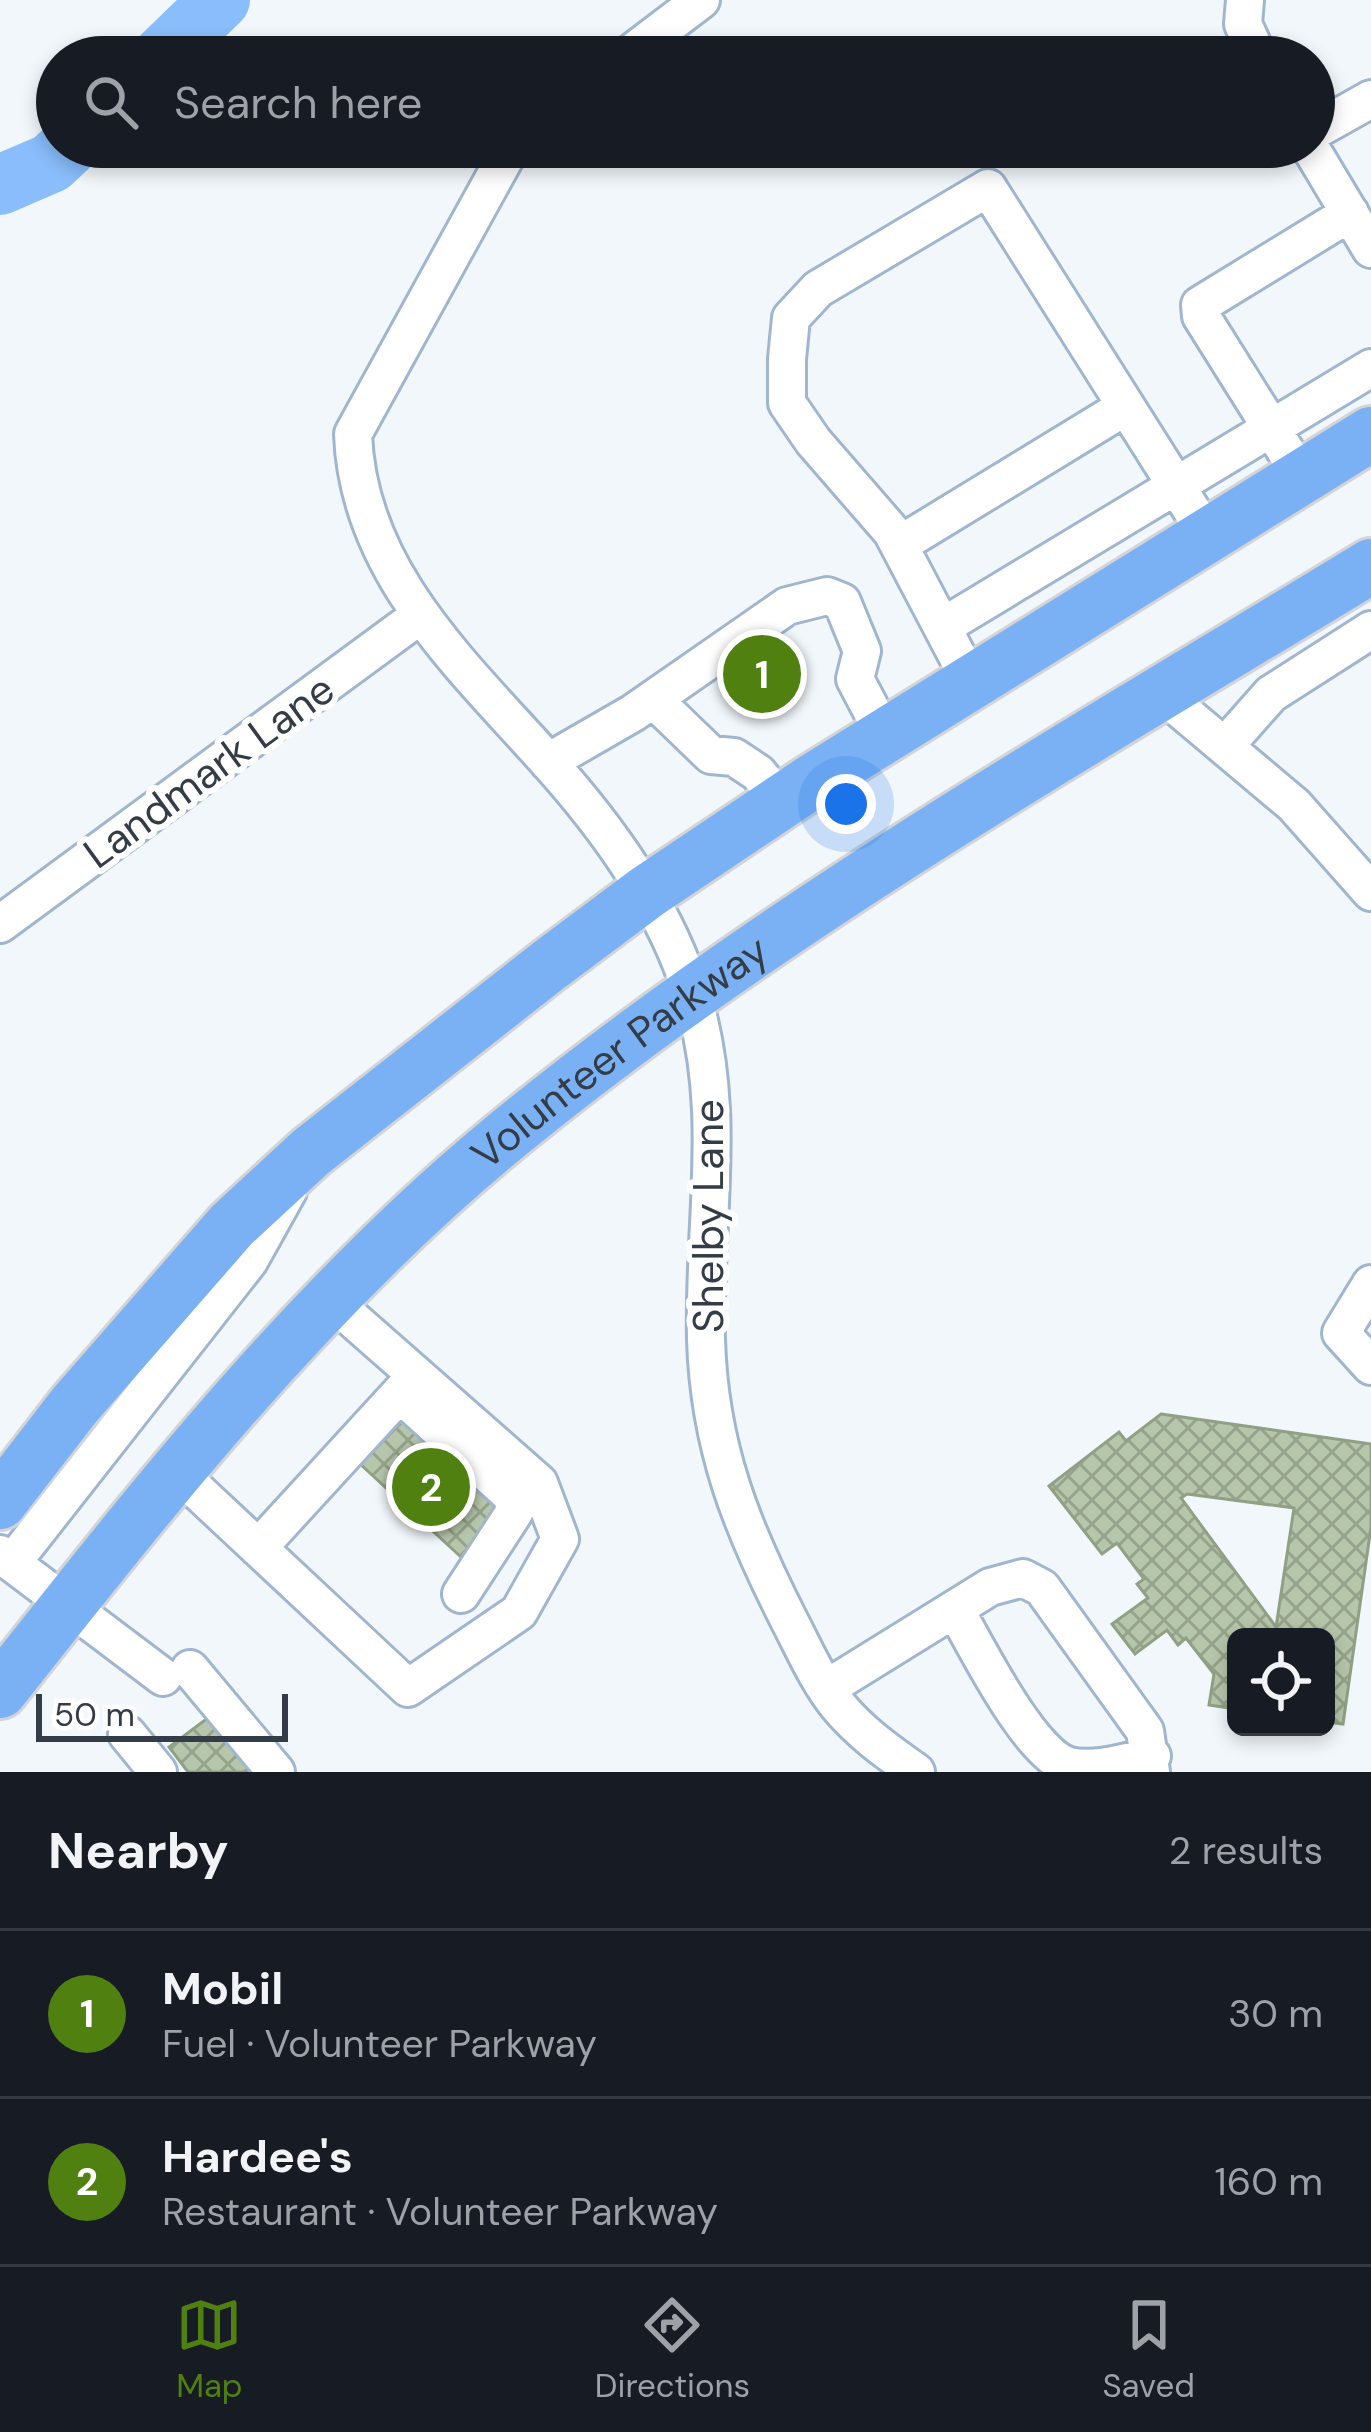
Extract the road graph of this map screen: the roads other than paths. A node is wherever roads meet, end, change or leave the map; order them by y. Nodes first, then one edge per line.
1 (700, 0) edge
2 (653, 36) edge
3 (1371, 99) edge
4 (1335, 119) edge
5 (499, 168) edge
6 (1323, 168) edge
7 (1350, 213) junction
8 (1371, 249) edge
9 (1371, 368) edge
10 (1125, 407) junction
11 (1272, 430) junction
12 (1371, 434) edge
13 (1302, 478) junction
14 (1175, 488) junction
15 (1208, 536) junction
16 (898, 545) junction
17 (1371, 566) edge
18 (418, 616) junction
19 (941, 627) junction
20 (1371, 630) edge
21 (972, 684) junction
22 (1162, 694) junction
23 (653, 699) junction
24 (886, 736) junction
25 (1226, 746) junction
26 (548, 762) junction
27 (782, 802) junction
28 (647, 892) junction
29 (1371, 892) edge
30 (0, 924) edge
31 (692, 994) junction
32 (310, 1152) junction
33 (1371, 1284) edge
34 (332, 1300) junction
35 (1371, 1366) edge
36 (408, 1384) junction
37 (176, 1471) junction
38 (0, 1502) edge
39 (258, 1548) junction
40 (6, 1558) edge
41 (461, 1594) dead end
42 (68, 1604) junction
43 (955, 1610) junction
44 (827, 1688) junction
45 (0, 1691) edge
46 (127, 1734) dead end
47 (1152, 1764) edge
48 (158, 1772) edge
49 (276, 1772) edge
50 (916, 1772) edge

1 - 2 street
3 - 4 street
5 - 18 street, Shelby Lane
6 - 7 street
7 - 8 street
7 - 11 street
9 - 11 street
10 - 14 street
10 - 16 street
10 - 16 street
11 - 13 street
11 - 14 street
12 - 13 highway
13 - 15 highway
14 - 15 street
14 - 19 street
15 - 21 highway
16 - 19 street
17 - 22 highway, Volunteer Parkway
18 - 26 street, Shelby Lane
18 - 30 street, Landmark Lane
19 - 21 street
20 - 25 street
21 - 24 highway
22 - 25 street
22 - 31 highway, Volunteer Parkway
23 - 24 street
23 - 26 street
23 - 27 street
24 - 27 highway
25 - 29 street
26 - 28 street, Shelby Lane
27 - 28 highway
28 - 31 street, Shelby Lane
28 - 32 highway
31 - 34 highway, Volunteer Parkway
31 - 44 street, Shelby Lane
32 - 38 highway
32 - 40 street
33 - 35 street
34 - 36 street
34 - 37 highway, Volunteer Parkway
36 - 39 street
36 - 39 street
36 - 41 street
37 - 39 street
37 - 42 highway, Volunteer Parkway
40 - 42 street
42 - 45 highway, Volunteer Parkway
42 - 49 street
43 - 44 street
43 - 47 street
43 - 47 street
44 - 50 street, Shelby Lane
46 - 48 street

